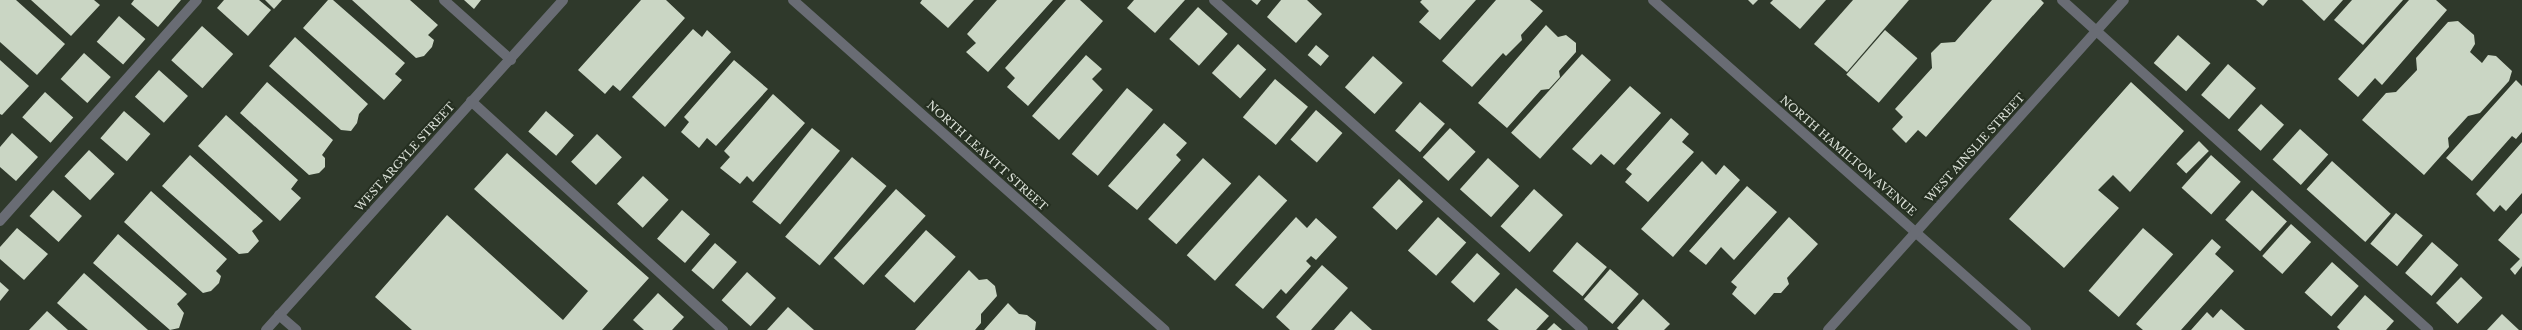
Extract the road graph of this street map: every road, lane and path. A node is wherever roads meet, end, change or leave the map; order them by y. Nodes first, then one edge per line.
1 (197, 0) edge
2 (444, 0) edge
3 (563, 0) edge
4 (792, 0) edge
5 (1214, 0) edge
6 (1653, 0) edge
7 (2062, 0) edge
8 (2124, 0) edge
9 (2096, 31) junction
10 (510, 60) junction
11 (471, 101) junction
12 (0, 221) edge
13 (1916, 232) junction
14 (279, 315) junction
15 (266, 330) edge
16 (296, 330) edge
17 (723, 330) edge
18 (1165, 330) edge
19 (1583, 330) edge
20 (1828, 330) edge
21 (2026, 330) edge
22 (2428, 330) edge

1 - 12 street
2 - 10 street
3 - 10 street, WEST ARGYLE STREET
4 - 18 street, NORTH LEAVITT STREET
5 - 19 street
6 - 13 street, NORTH HAMILTON AVENUE
7 - 9 street
8 - 9 street, WEST AINSLIE STREET
9 - 13 street, WEST AINSLIE STREET
9 - 22 street
10 - 11 street, WEST ARGYLE STREET
11 - 14 street, WEST ARGYLE STREET
11 - 17 street
13 - 20 street, WEST AINSLIE STREET
13 - 21 street, NORTH HAMILTON AVENUE
14 - 15 street, WEST ARGYLE STREET
14 - 16 street

